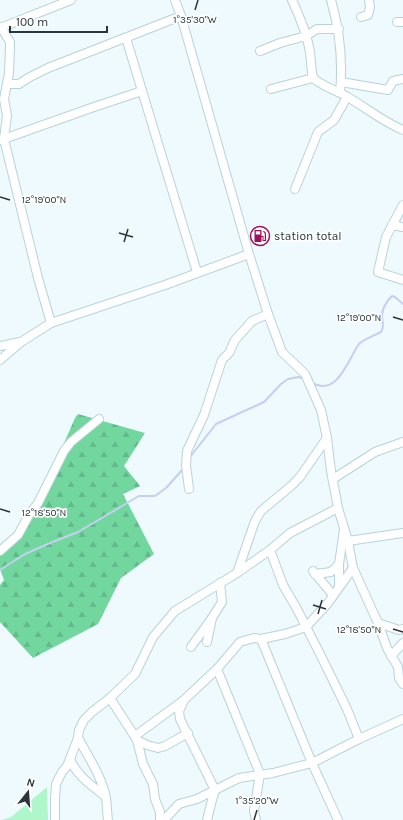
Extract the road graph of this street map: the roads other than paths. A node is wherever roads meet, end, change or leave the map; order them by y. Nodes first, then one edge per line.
1 (71, 0) edge
2 (175, 0) edge
3 (292, 0) edge
4 (331, 0) edge
5 (369, 0) edge
6 (56, 2) edge
7 (181, 16) junction
8 (362, 17) dead end
9 (0, 28) edge
10 (339, 29) junction
11 (306, 36) junction
12 (126, 38) junction
13 (260, 51) dead end
14 (313, 78) junction
15 (403, 79) edge
16 (341, 82) junction
17 (7, 84) junction
18 (271, 90) dead end
19 (142, 91) junction
20 (344, 95) junction
21 (3, 108) edge
22 (403, 130) edge
23 (2, 140) edge
24 (295, 189) dead end
25 (403, 205) edge
26 (392, 225) junction
27 (403, 227) edge
28 (249, 254) junction
29 (197, 272) junction
30 (403, 280) edge
31 (268, 314) junction
32 (51, 323) junction
33 (21, 342) junction
34 (0, 346) edge
35 (0, 360) edge
36 (99, 418) dead end
37 (327, 438) junction
38 (403, 442) edge
39 (333, 480) junction
40 (189, 489) dead end
41 (338, 508) junction
42 (344, 528) junction
43 (403, 533) edge
44 (348, 541) junction
45 (270, 550) junction
46 (0, 551) edge
47 (339, 564) junction
48 (353, 568) junction
49 (237, 573) junction
50 (220, 583) junction
51 (340, 586) junction
52 (333, 595) junction
53 (212, 618) junction
54 (378, 623) junction
55 (306, 627) junction
56 (403, 629) edge
57 (261, 639) junction
58 (207, 642) dead end
59 (402, 645) edge
60 (191, 647) dead end
61 (389, 652) junction
62 (400, 664) edge
63 (217, 669) junction
64 (403, 684) edge
65 (110, 698) junction
66 (184, 700) junction
67 (403, 719) edge
68 (188, 733) junction
69 (78, 738) junction
70 (136, 738) junction
71 (359, 739) junction
72 (70, 758) junction
73 (312, 762) junction
74 (260, 774) junction
75 (215, 790) junction
76 (105, 796) junction
77 (55, 820) edge
78 (108, 820) edge
79 (160, 820) edge
80 (164, 820) edge
81 (207, 820) edge
82 (256, 820) edge
83 (338, 820) edge

1 - 6 street
2 - 7 street
3 - 11 street
4 - 10 street
5 - 8 street
6 - 9 street
7 - 12 street
7 - 28 street
9 - 17 street
10 - 11 street
10 - 16 street
11 - 13 street
11 - 14 street
12 - 17 street
12 - 19 street
14 - 18 street
14 - 20 street
15 - 16 street
16 - 20 street
17 - 21 street
19 - 23 street
19 - 29 street
20 - 22 street
20 - 24 street
21 - 23 street
23 - 32 street
25 - 26 street
26 - 27 street
26 - 30 street
28 - 29 street
28 - 31 street
29 - 32 street
31 - 37 street
31 - 40 street
32 - 33 street
33 - 34 street
33 - 35 street
36 - 46 street
37 - 39 street
37 - 49 street
38 - 39 street
39 - 41 street
41 - 42 street
41 - 45 street
42 - 44 street
42 - 47 street
43 - 44 street
44 - 48 street
45 - 49 street
45 - 55 street
47 - 51 street
47 - 52 street
48 - 51 street
48 - 54 street
49 - 50 street
50 - 53 street
50 - 65 street
51 - 52 street
52 - 55 street
53 - 58 street
53 - 60 street
54 - 56 street
54 - 61 street
55 - 57 street
55 - 71 street
57 - 63 street
57 - 73 street
59 - 61 street
61 - 62 street
62 - 64 street
63 - 66 street
63 - 74 street
65 - 69 street
65 - 70 street
66 - 68 street
66 - 70 street
67 - 71 street
68 - 70 street
68 - 75 street
69 - 72 street
69 - 76 street
70 - 79 street
71 - 73 street
72 - 76 street
72 - 77 street
73 - 74 street
73 - 83 street
74 - 75 street
74 - 82 street
75 - 80 street
75 - 81 street
76 - 78 street

